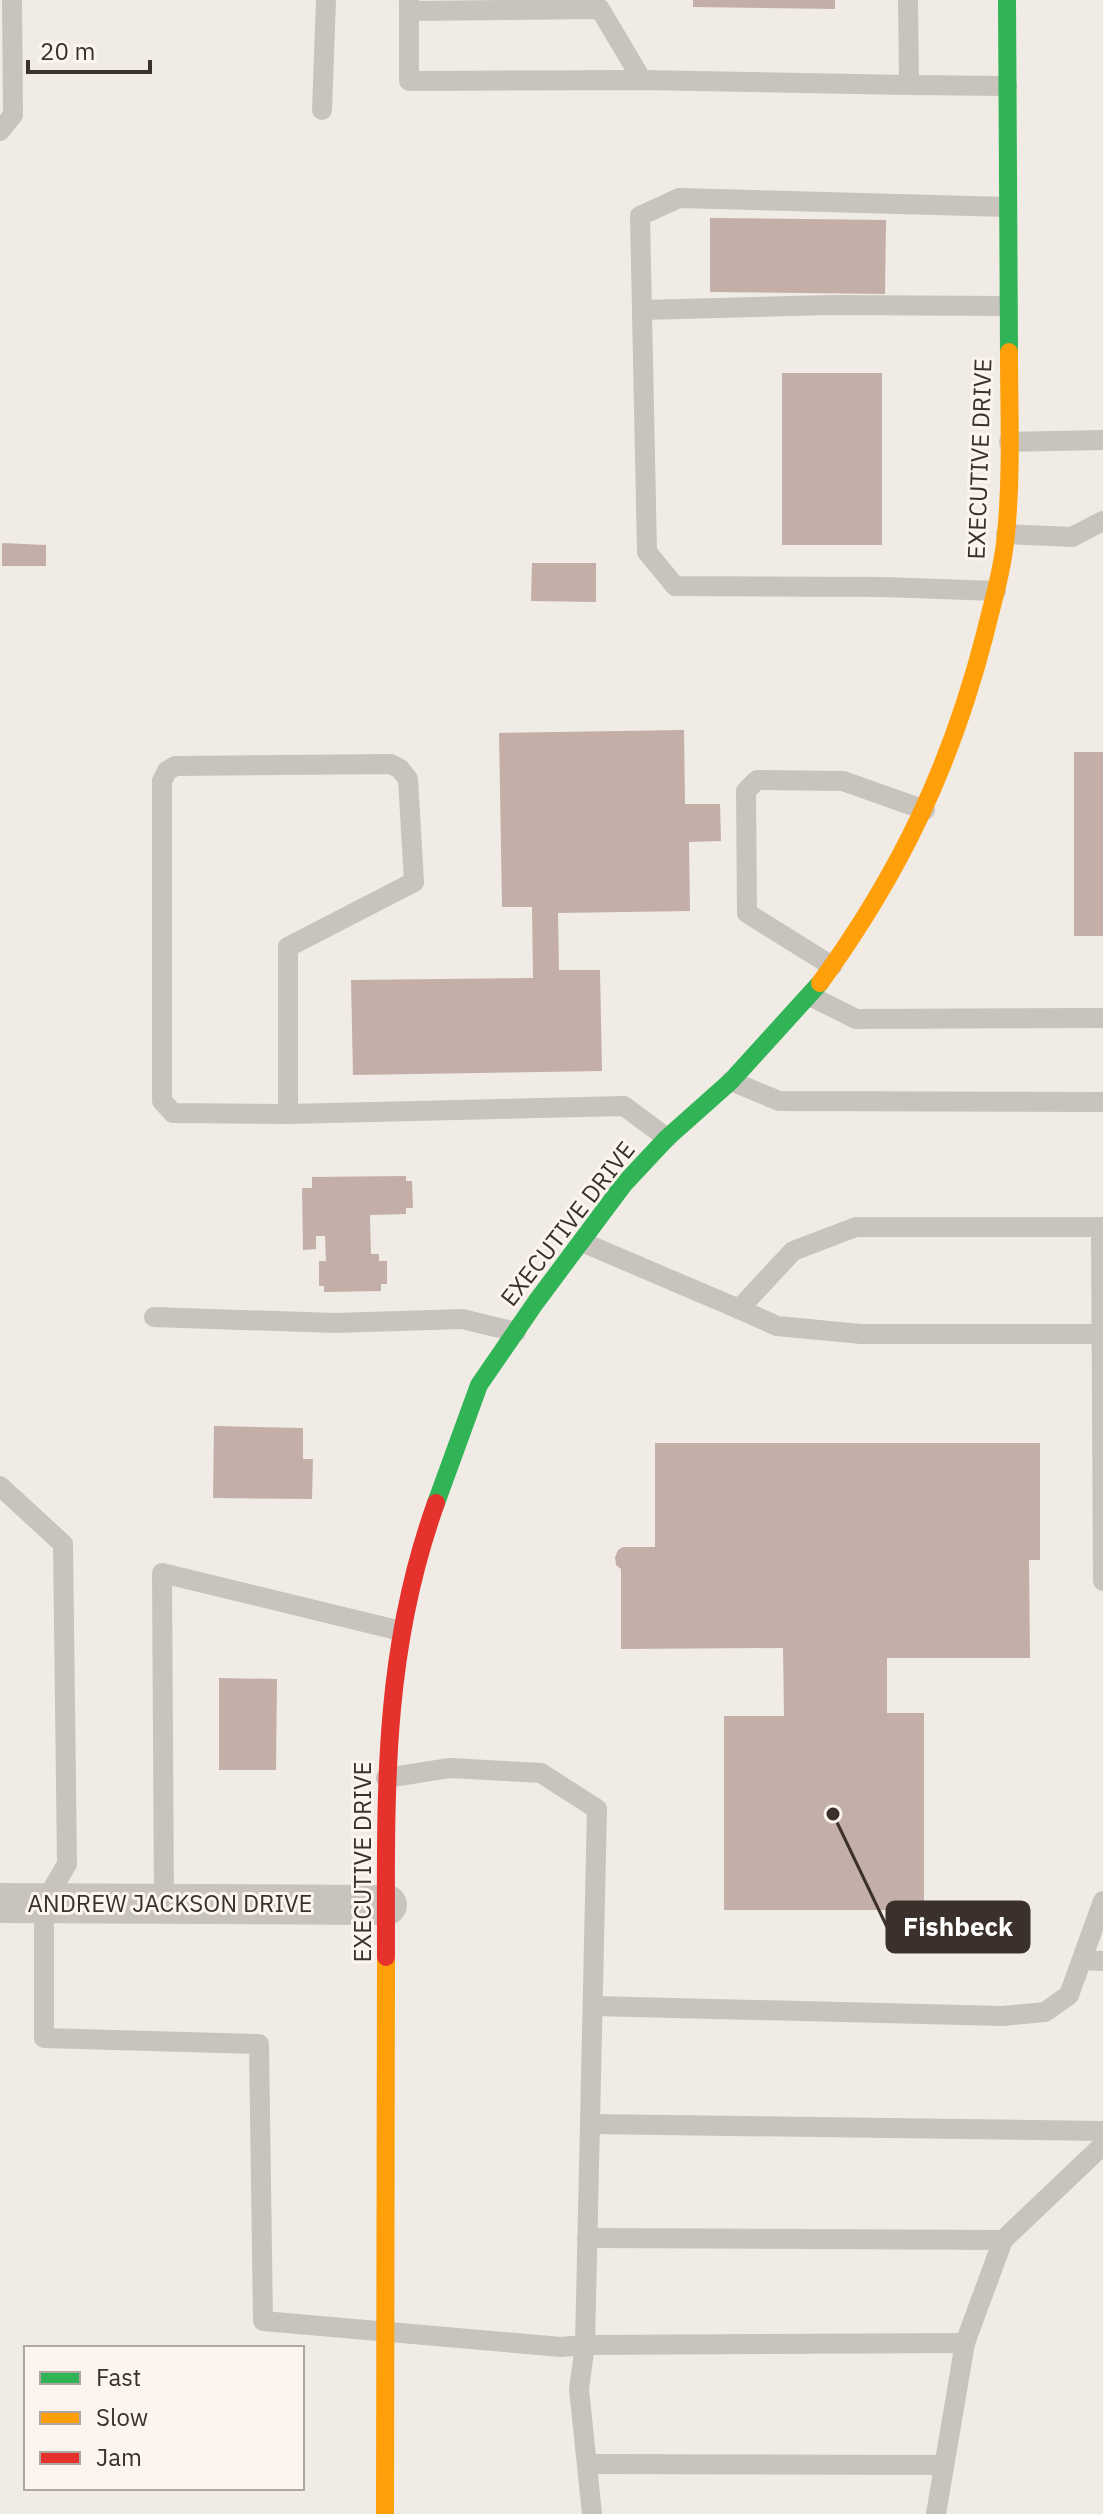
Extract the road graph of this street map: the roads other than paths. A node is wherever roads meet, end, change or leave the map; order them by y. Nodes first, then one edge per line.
1 (12, 0) edge
2 (326, 0) edge
3 (908, 0) edge
4 (1007, 0) edge
5 (409, 6) edge
6 (642, 80) junction
7 (909, 85) junction
8 (1007, 86) junction
9 (322, 110) dead end
10 (0, 131) edge
11 (1007, 207) junction
12 (1008, 306) junction
13 (643, 310) junction
14 (1103, 440) edge
15 (1009, 442) junction
16 (1103, 521) edge
17 (1006, 534) junction
18 (996, 591) junction
19 (925, 810) junction
20 (832, 966) junction
21 (810, 996) junction
22 (1103, 1018) edge
23 (731, 1081) junction
24 (1103, 1102) edge
25 (288, 1114) junction
26 (667, 1138) junction
27 (1102, 1227) edge
28 (582, 1242) junction
29 (739, 1309) junction
30 (154, 1317) dead end
31 (516, 1332) junction
32 (1102, 1334) edge
33 (0, 1486) edge
34 (1102, 1486) edge
35 (1103, 1581) edge
36 (401, 1631) junction
37 (386, 1778) junction
38 (1103, 1901) edge
39 (0, 1903) edge
40 (44, 1903) junction
41 (164, 1904) junction
42 (387, 1905) junction
43 (1093, 1960) edge
44 (593, 2006) junction
45 (590, 2124) junction
46 (1103, 2131) edge
47 (1103, 2145) edge
48 (587, 2238) junction
49 (1003, 2240) junction
50 (384, 2333) junction
51 (965, 2343) junction
52 (585, 2345) junction
53 (587, 2464) junction
54 (944, 2465) junction
55 (385, 2514) edge
56 (592, 2514) edge
57 (936, 2514) edge

1 - 10 lane
2 - 9 lane
3 - 7 lane
4 - 8 street, EXECUTIVE DRIVE
5 - 6 lane
5 - 6 lane
6 - 7 lane
7 - 8 lane
8 - 11 street, EXECUTIVE DRIVE
11 - 12 street, EXECUTIVE DRIVE
11 - 13 lane
12 - 13 lane
12 - 15 street, EXECUTIVE DRIVE
13 - 18 lane
14 - 15 lane
15 - 17 street, EXECUTIVE DRIVE
16 - 17 lane
17 - 18 street, EXECUTIVE DRIVE
18 - 19 street, EXECUTIVE DRIVE
19 - 20 street, EXECUTIVE DRIVE
19 - 20 lane
20 - 21 street, EXECUTIVE DRIVE
21 - 22 lane
21 - 23 street, EXECUTIVE DRIVE
23 - 24 lane
23 - 26 street, EXECUTIVE DRIVE
25 - 25 lane
25 - 26 lane
26 - 28 street, EXECUTIVE DRIVE
27 - 29 lane
27 - 32 lane
28 - 29 lane
28 - 31 street, EXECUTIVE DRIVE
29 - 32 lane
30 - 31 lane
31 - 36 street, EXECUTIVE DRIVE
32 - 34 lane
33 - 40 lane
34 - 35 lane
36 - 37 street, EXECUTIVE DRIVE
36 - 41 lane
37 - 42 street, EXECUTIVE DRIVE
37 - 44 lane
38 - 43 lane
39 - 40 street, ANDREW JACKSON DRIVE
40 - 41 street, ANDREW JACKSON DRIVE
40 - 50 lane
41 - 42 street, ANDREW JACKSON DRIVE
42 - 50 street, EXECUTIVE DRIVE
43 - 44 lane
44 - 45 lane
45 - 46 lane
45 - 48 lane
47 - 49 lane
48 - 49 lane
48 - 52 lane
49 - 51 lane
50 - 52 lane
50 - 55 street, EXECUTIVE DRIVE
51 - 52 lane
51 - 54 lane
52 - 53 lane
53 - 54 lane
53 - 56 lane
54 - 57 lane

